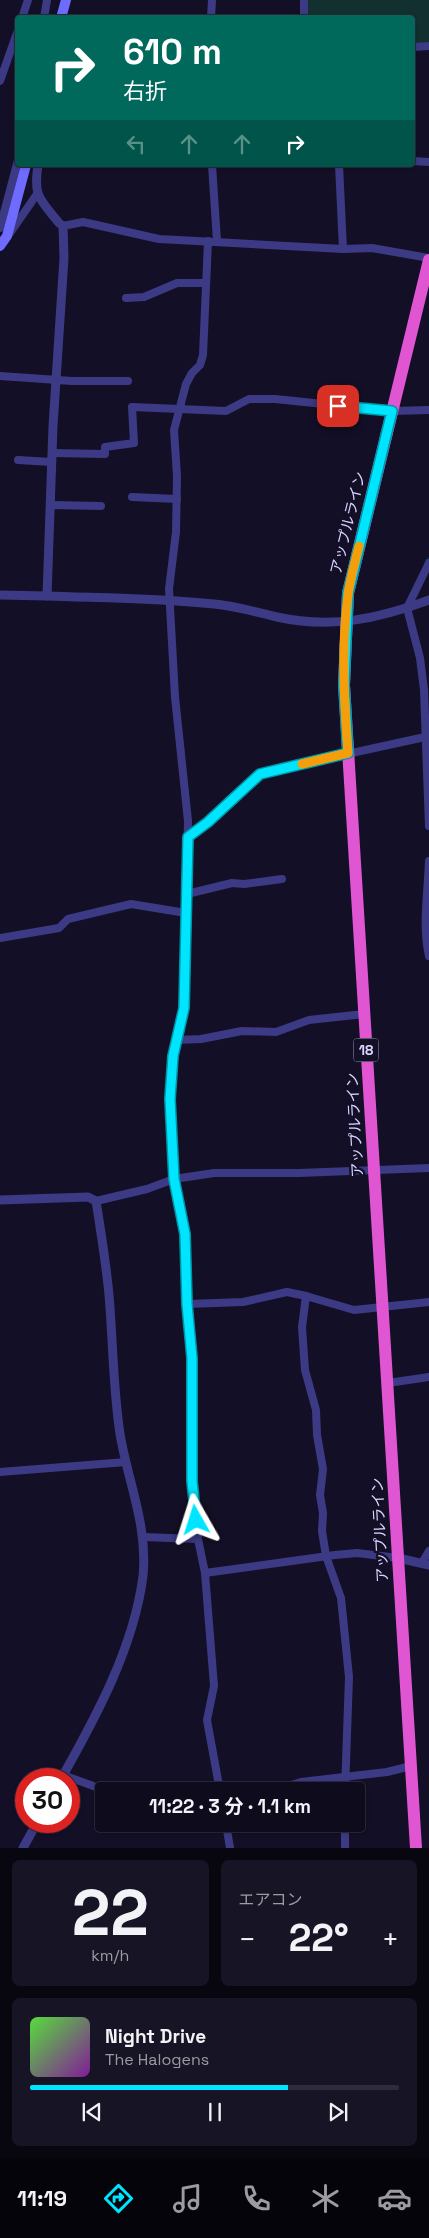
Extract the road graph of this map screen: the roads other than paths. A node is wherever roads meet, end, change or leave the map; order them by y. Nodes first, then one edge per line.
1 (28, 0) edge
2 (47, 0) edge
3 (66, 0) edge
4 (212, 0) edge
5 (304, 0) edge
6 (23, 15) edge
7 (44, 15) edge
8 (62, 15) edge
9 (211, 15) edge
10 (304, 15) edge
11 (15, 38) edge
12 (429, 46) edge
13 (415, 47) edge
14 (0, 81) edge
15 (415, 161) edge
16 (429, 162) edge
17 (16, 167) edge
18 (25, 167) edge
19 (38, 167) edge
20 (212, 167) edge
21 (339, 167) edge
22 (37, 194) junction
23 (64, 226) junction
24 (0, 228) edge
25 (7, 236) junction
26 (208, 241) junction
27 (217, 241) junction
28 (0, 246) edge
29 (343, 250) junction
30 (429, 259) edge
31 (206, 282) junction
32 (126, 298) dead end
33 (0, 376) edge
34 (56, 380) junction
35 (128, 381) dead end
36 (179, 408) junction
37 (429, 410) edge
38 (392, 411) junction
39 (52, 458) junction
40 (18, 460) dead end
41 (132, 497) dead end
42 (177, 499) junction
43 (50, 505) junction
44 (101, 506) dead end
45 (429, 563) edge
46 (0, 595) edge
47 (47, 596) junction
48 (170, 600) junction
49 (429, 600) edge
50 (407, 608) junction
51 (345, 622) junction
52 (426, 718) edge
53 (425, 737) junction
54 (348, 753) junction
55 (429, 826) edge
56 (188, 837) junction
57 (429, 861) edge
58 (282, 879) dead end
59 (187, 894) junction
60 (186, 913) junction
61 (0, 938) edge
62 (429, 956) edge
63 (364, 1014) junction
64 (177, 1040) junction
65 (429, 1168) edge
66 (373, 1171) junction
67 (174, 1179) junction
68 (0, 1200) edge
69 (96, 1201) junction
70 (306, 1296) junction
71 (429, 1302) edge
72 (187, 1304) junction
73 (382, 1306) junction
74 (429, 1377) edge
75 (388, 1383) junction
76 (126, 1462) junction
77 (0, 1472) edge
78 (143, 1537) junction
79 (198, 1539) junction
80 (429, 1550) edge
81 (326, 1556) junction
82 (398, 1558) junction
83 (425, 1564) edge
84 (205, 1573) junction
85 (411, 1766) junction
86 (66, 1768) edge
87 (345, 1775) junction
88 (218, 1782) edge
89 (301, 1782) edge
90 (345, 1782) edge
91 (80, 1783) edge
92 (95, 1787) edge
93 (227, 1832) edge
94 (345, 1832) edge
95 (31, 1833) edge
96 (23, 1848) edge
97 (230, 1848) edge
98 (345, 1848) edge
99 (416, 1848) edge

1 - 6 street
2 - 7 street
3 - 8 main road
4 - 9 street
5 - 10 street
11 - 14 street
12 - 13 street
15 - 16 street
17 - 24 street
18 - 25 main road
19 - 22 street
20 - 27 street
21 - 29 street
22 - 23 street
22 - 25 street
23 - 26 street
23 - 34 street
25 - 28 main road
26 - 27 street
26 - 31 street
27 - 29 street
29 - 30 street
30 - 38 highway, アップルライン / 18
31 - 32 street
31 - 36 street
33 - 34 street
34 - 35 street
34 - 39 street
36 - 38 street
36 - 39 street
36 - 42 street
37 - 38 street
38 - 51 highway, アップルライン / 18
39 - 40 street
39 - 43 street
41 - 42 street
42 - 48 street
43 - 44 street
43 - 47 street
45 - 50 street
46 - 47 street
47 - 48 street
48 - 51 street
48 - 56 street
49 - 50 street
50 - 51 street
50 - 52 street
51 - 54 highway, アップルライン / 18
52 - 53 street
53 - 54 street
53 - 55 street
54 - 56 street
54 - 63 highway, アップルライン / 18
56 - 59 street
57 - 62 street
58 - 59 street
59 - 60 street
60 - 61 street
60 - 64 street
63 - 64 street
63 - 66 highway, アップルライン / 18
64 - 67 street
65 - 66 street
66 - 67 street
66 - 73 highway, アップルライン / 18
67 - 69 street
67 - 72 street
68 - 69 street
69 - 76 street
70 - 72 street
70 - 73 street
70 - 81 street
71 - 73 street
72 - 79 street
73 - 75 highway, アップルライン / 18
74 - 75 street
75 - 82 highway, アップルライン / 18
76 - 77 street
76 - 78 street
78 - 79 street
78 - 86 street
79 - 84 street
80 - 83 street
81 - 82 street
81 - 84 street
81 - 87 street
82 - 83 street
82 - 85 highway, アップルライン / 18
84 - 88 street
85 - 87 street
85 - 99 highway, アップルライン / 18
87 - 89 street
87 - 90 street
91 - 92 street
93 - 97 street
94 - 98 street
95 - 96 street

